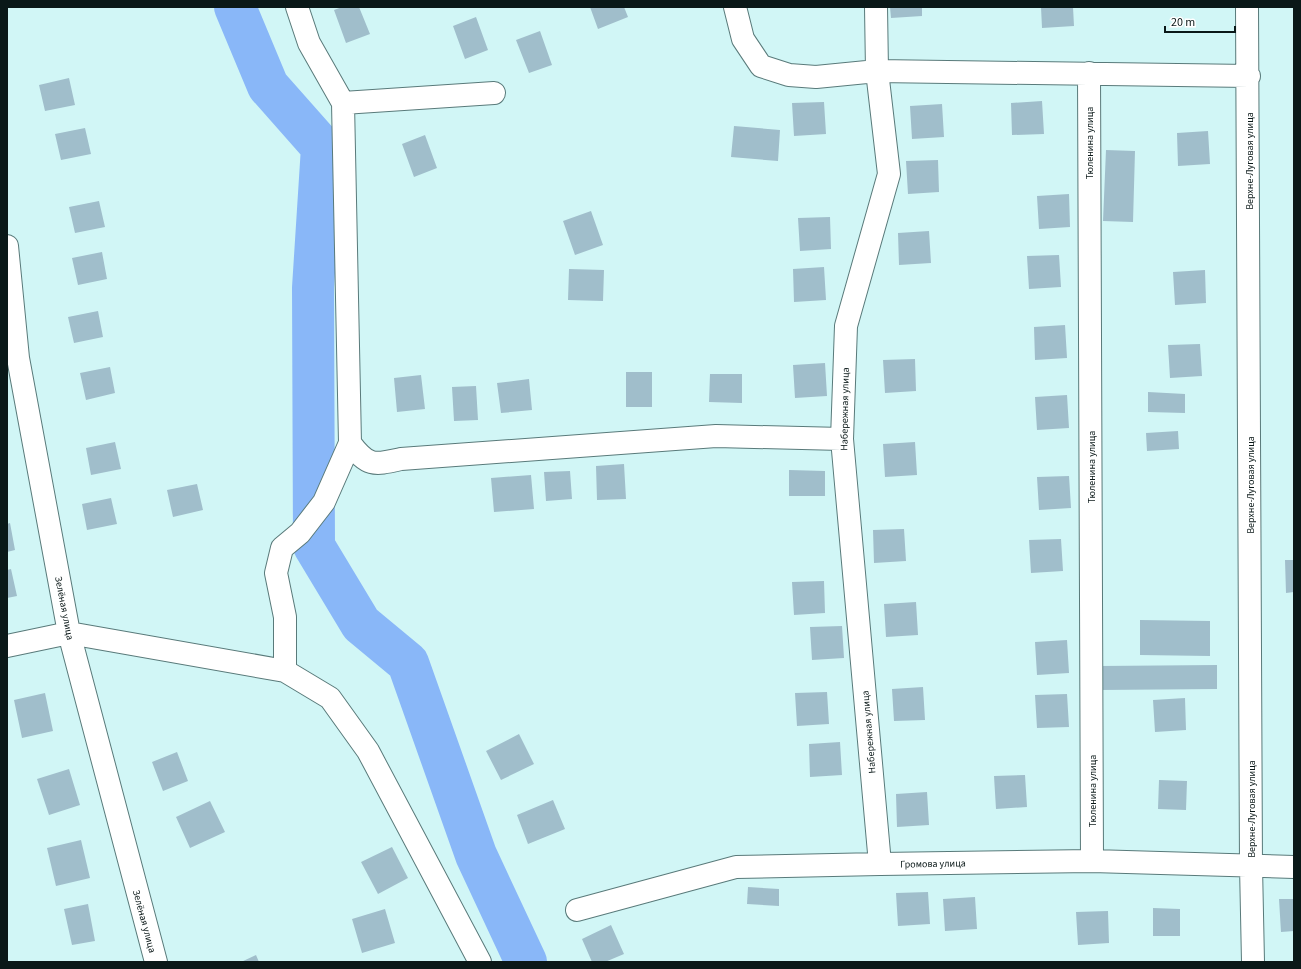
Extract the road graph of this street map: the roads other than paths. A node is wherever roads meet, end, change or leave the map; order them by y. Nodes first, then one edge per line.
1 (297, 7) edge
2 (735, 7) edge
3 (876, 7) edge
4 (1247, 7) edge
5 (876, 71) junction
6 (1089, 73) junction
7 (1248, 76) junction
8 (494, 93) dead end
9 (343, 103) junction
10 (7, 246) edge
11 (842, 440) junction
12 (350, 443) junction
13 (69, 633) junction
14 (7, 646) edge
15 (285, 671) junction
16 (1092, 861) junction
17 (880, 864) junction
18 (1251, 866) junction
19 (1294, 867) edge
20 (577, 910) dead end
21 (156, 962) edge
22 (480, 962) edge
23 (1253, 962) edge

1 - 9 street
2 - 5 street
3 - 5 street, Набережная улица
4 - 7 street, Верхне-Луговая улица
5 - 6 street
5 - 11 street, Набережная улица
6 - 7 street
6 - 16 street, Тюленина улица
7 - 18 street, Верхне-Луговая улица
8 - 9 street
9 - 12 street
10 - 13 street, Зелёная улица
11 - 12 street
11 - 17 street, Набережная улица
12 - 15 street
13 - 14 street
13 - 15 street
13 - 21 street, Зелёная улица
15 - 22 street
16 - 17 street, Громова улица
16 - 18 street, Громова улица
17 - 20 street, Громова улица
18 - 19 street, Громова улица
18 - 23 street, Верхне-Луговая улица

